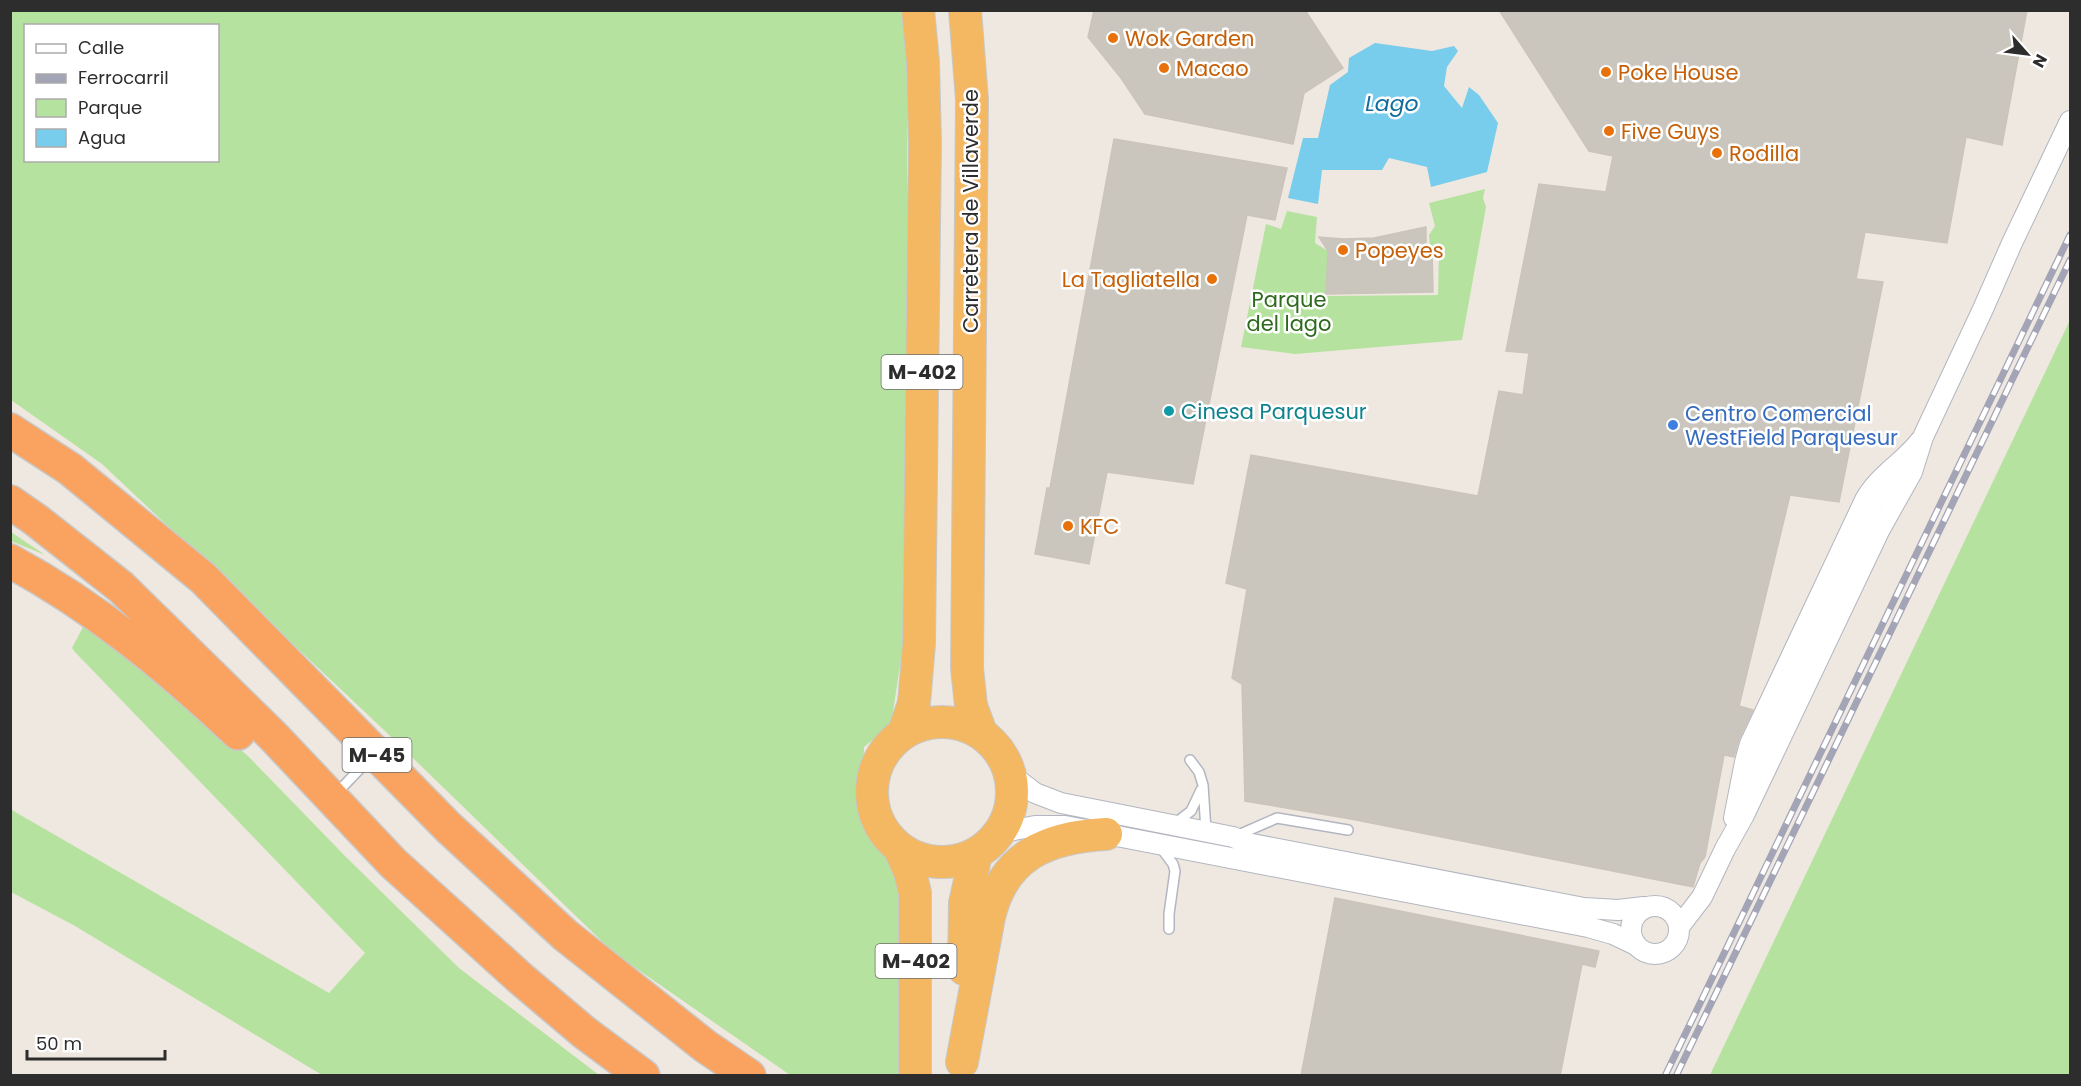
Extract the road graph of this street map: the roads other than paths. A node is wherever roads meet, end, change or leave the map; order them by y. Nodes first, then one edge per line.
1 (918, 10) edge
2 (965, 10) edge
3 (2070, 121) edge
4 (10, 417) edge
5 (10, 430) edge
6 (1923, 437) junction
7 (70, 469) junction
8 (1912, 472) junction
9 (10, 502) edge
10 (10, 561) edge
11 (904, 732) junction
12 (981, 733) junction
13 (375, 753) junction
14 (1190, 760) dead end
15 (1010, 774) junction
16 (1203, 785) junction
17 (331, 799) junction
18 (1736, 811) junction
19 (1172, 826) junction
20 (1348, 830) dead end
21 (1206, 832) junction
22 (998, 833) junction
23 (1106, 834) junction
24 (1233, 837) junction
25 (1158, 844) junction
26 (900, 849) junction
27 (1725, 849) junction
28 (976, 854) junction
29 (393, 863) junction
30 (1644, 907) junction
31 (1679, 927) junction
32 (1169, 929) dead end
33 (1636, 945) junction
34 (962, 1069) edge
35 (642, 1076) edge
36 (749, 1076) edge
37 (915, 1076) edge

1 - 11 highway, M-402
2 - 12 highway, Carretera de Villaverde / M-402
3 - 6 street
4 - 7 highway
5 - 7 highway, M-45
6 - 8 street
6 - 18 street
7 - 13 highway, M-45
8 - 18 lane
8 - 27 street
9 - 17 highway, M-45
10 - 29 highway
11 - 12 highway
11 - 26 highway, M-402
12 - 15 highway, M-402
13 - 17 lane, M-45
13 - 36 highway, M-45
14 - 16 lane
15 - 19 street
15 - 22 highway, M-402
16 - 19 lane
16 - 21 lane
17 - 29 highway, M-45
18 - 27 street
19 - 21 street
20 - 24 lane
21 - 24 street
22 - 23 street
22 - 28 highway, M-402
23 - 25 street
23 - 34 highway
24 - 30 street
25 - 32 lane
25 - 33 street
26 - 28 highway
26 - 37 highway, M-402
27 - 31 street
28 - 34 highway, M-402
29 - 35 highway, M-45
30 - 31 street
30 - 33 street
31 - 33 street

